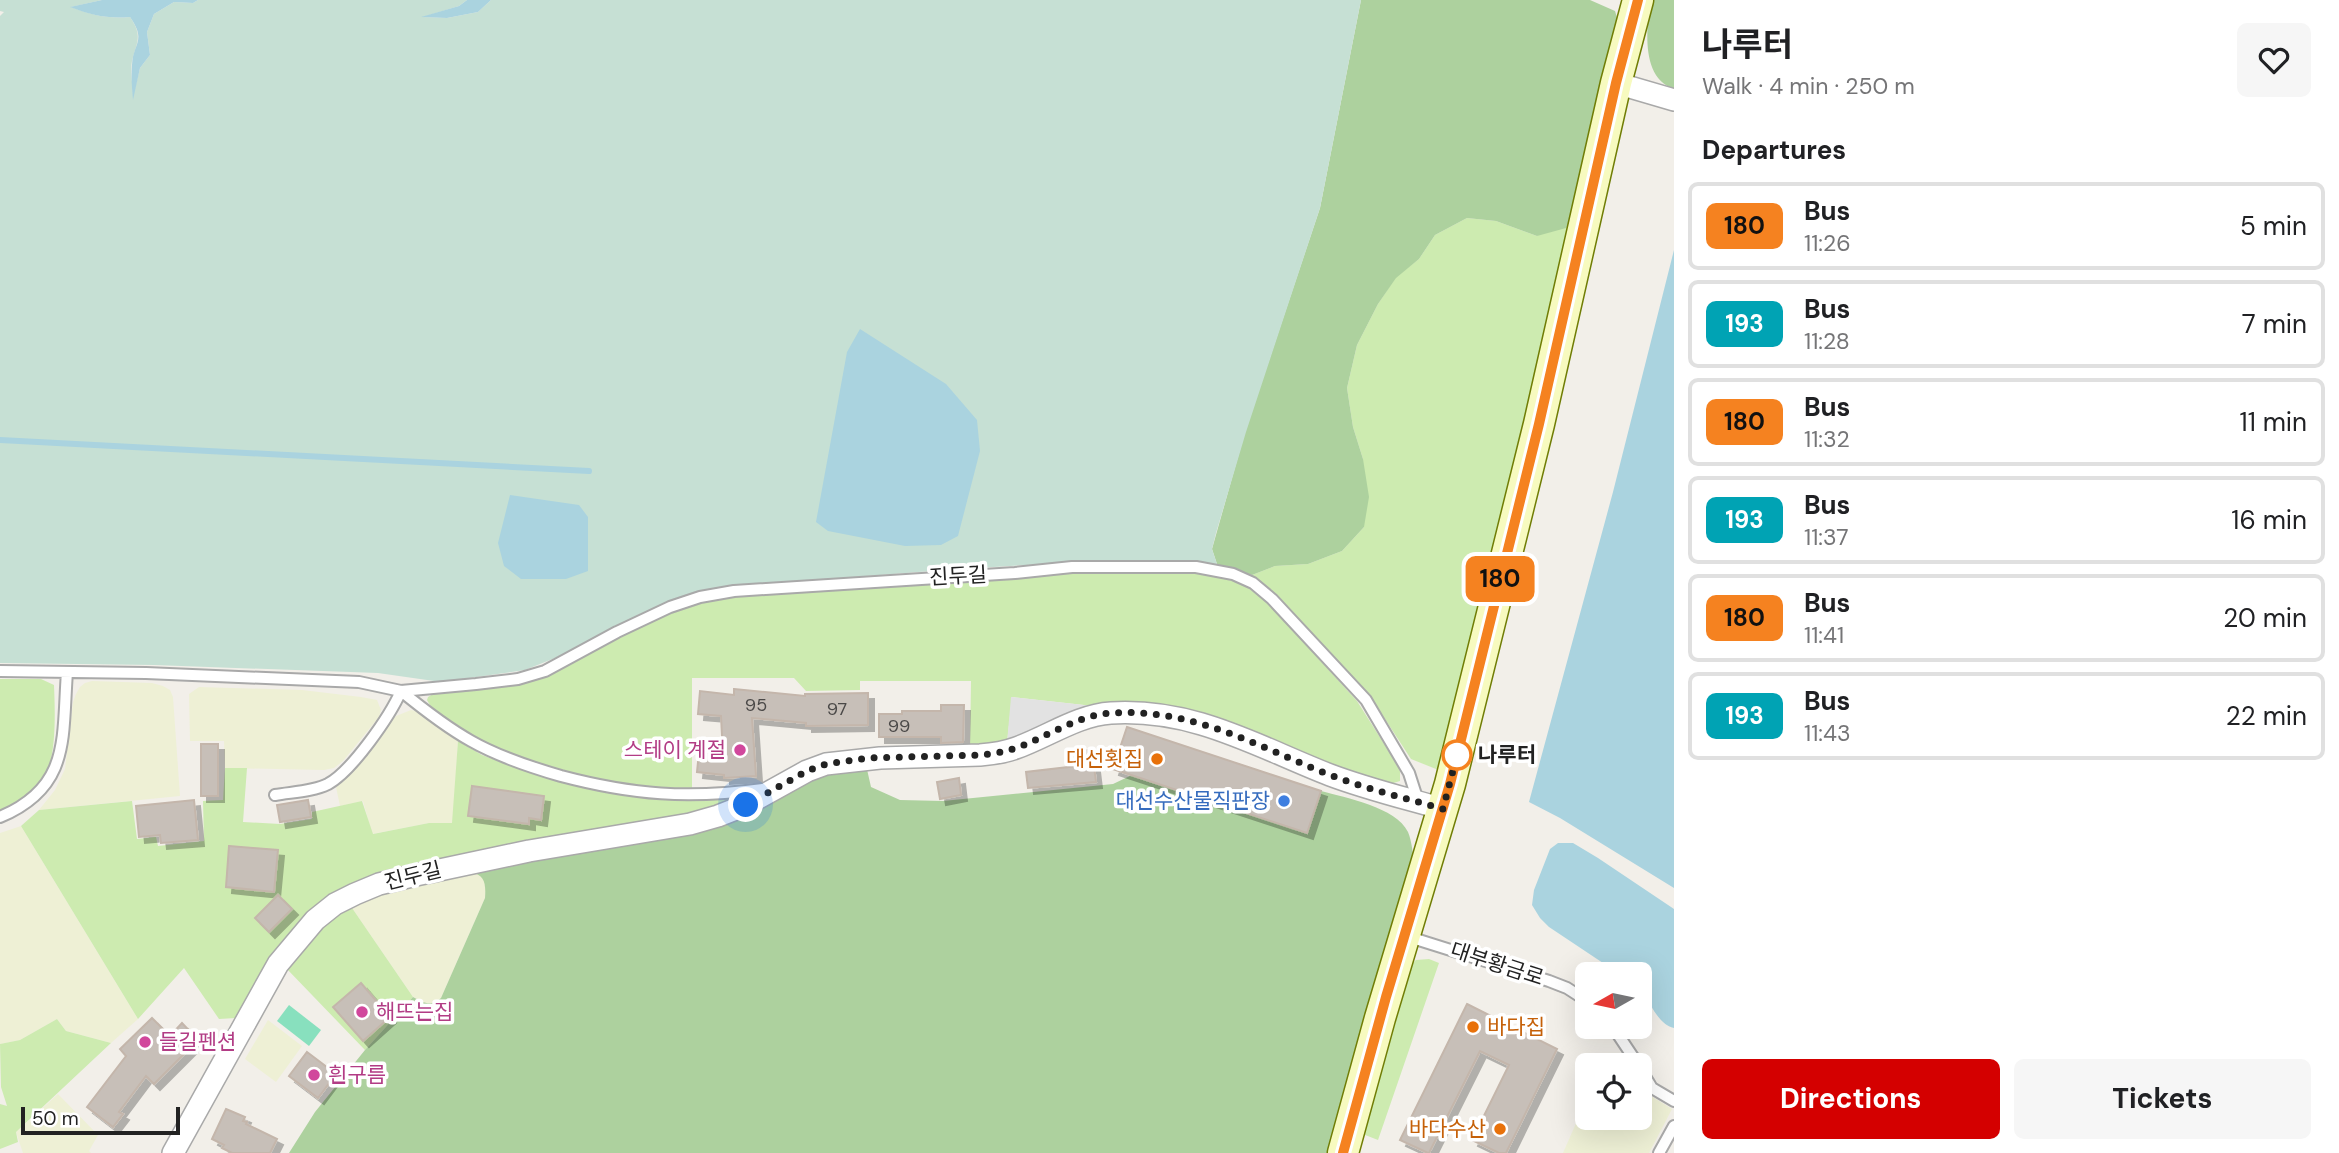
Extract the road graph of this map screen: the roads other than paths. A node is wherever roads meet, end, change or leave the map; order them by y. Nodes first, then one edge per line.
1 (1638, 0) edge
2 (1616, 83) junction
3 (1674, 100) edge
4 (0, 671) edge
5 (66, 672) junction
6 (401, 691) junction
7 (783, 786) junction
8 (275, 795) dead end
9 (1430, 805) junction
10 (0, 817) edge
11 (1404, 935) junction
12 (1575, 993) edge
13 (1652, 1087) edge
14 (1674, 1101) edge
15 (1674, 1125) edge
16 (173, 1153) edge
17 (1343, 1153) edge
18 (1660, 1153) edge

1 - 2 main road
2 - 3 street
2 - 9 main road
4 - 5 lane, 진두길
5 - 6 lane, 진두길
5 - 10 lane
6 - 7 lane, 진두길
6 - 8 lane
6 - 9 lane, 진두길
7 - 9 street, 진두길
7 - 16 street, 진두길
9 - 11 main road
11 - 12 lane, 대부황금로
11 - 17 main road
13 - 14 lane
15 - 18 lane

